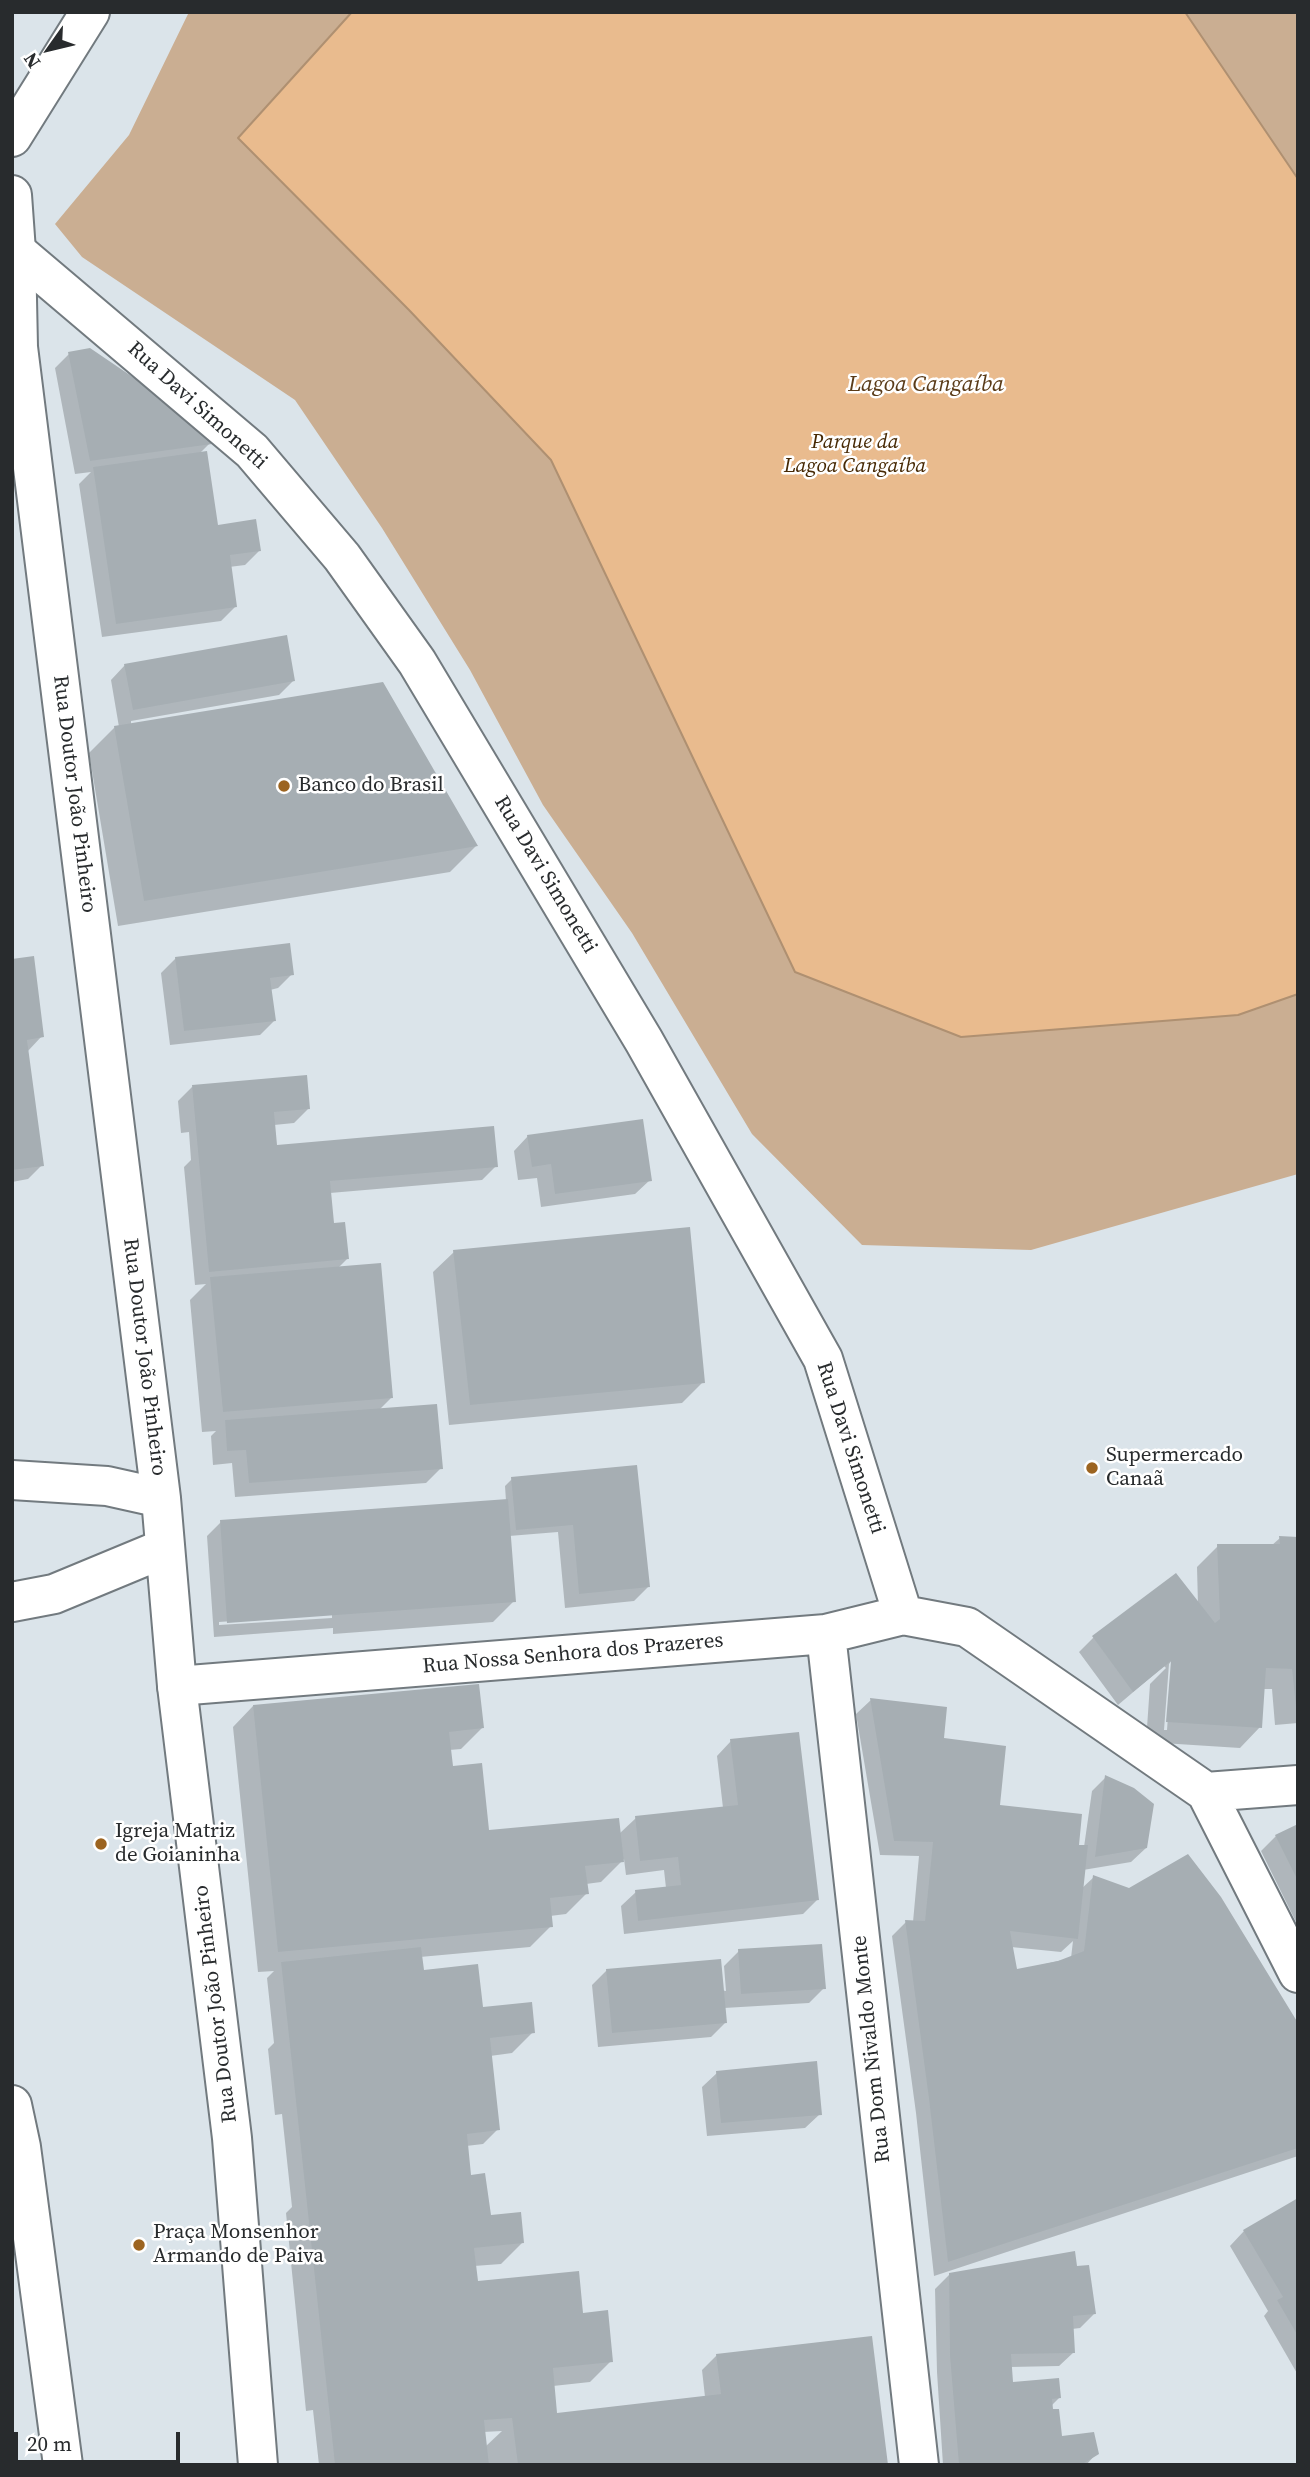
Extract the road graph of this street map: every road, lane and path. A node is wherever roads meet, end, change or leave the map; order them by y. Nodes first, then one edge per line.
1 (90, 12) edge
2 (12, 137) edge
3 (12, 195) edge
4 (14, 251) edge
5 (12, 1480) edge
6 (161, 1498) junction
7 (164, 1548) junction
8 (12, 1602) edge
9 (903, 1615) junction
10 (826, 1634) junction
11 (177, 1686) junction
12 (1298, 1785) edge
13 (1206, 1792) junction
14 (1298, 1973) edge
15 (12, 2105) edge
16 (63, 2465) edge
17 (258, 2465) edge
18 (919, 2465) edge

1 - 2 street
3 - 4 street, Rua Doutor João Pinheiro
4 - 6 street, Rua Doutor João Pinheiro
4 - 9 street, Rua Davi Simonetti
5 - 6 street
6 - 7 street, Rua Doutor João Pinheiro
7 - 8 street
7 - 11 street, Rua Doutor João Pinheiro
9 - 10 street, Rua Nossa Senhora dos Prazeres
9 - 13 street, Rua Nossa Senhora dos Prazeres
10 - 11 street, Rua Nossa Senhora dos Prazeres
10 - 18 street, Rua Dom Nivaldo Monte
11 - 17 street, Rua Doutor João Pinheiro
12 - 13 street
13 - 14 street
15 - 16 street

